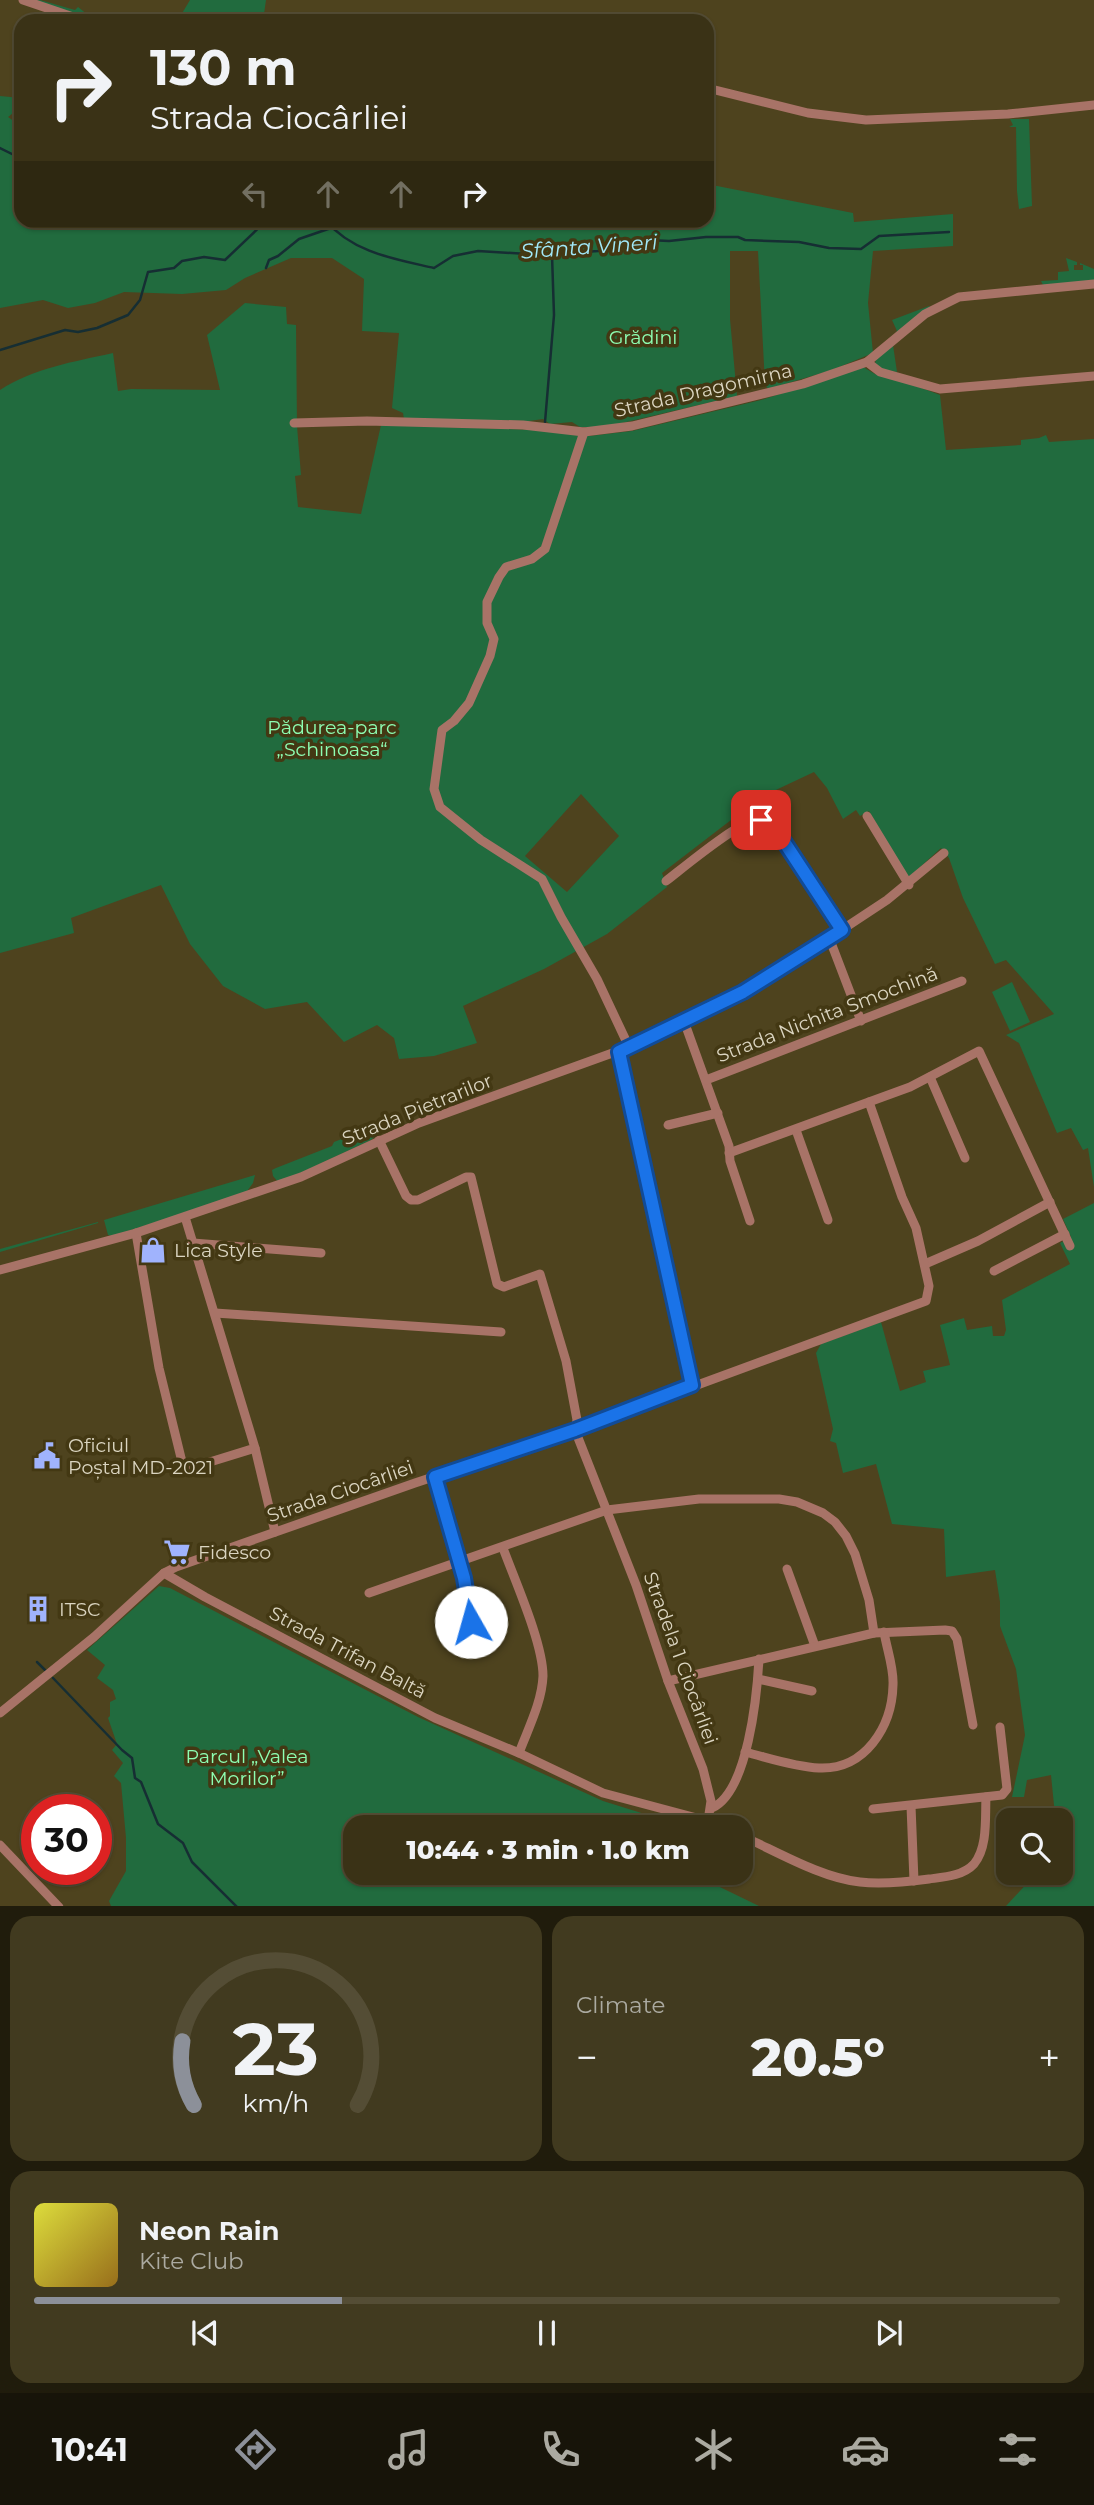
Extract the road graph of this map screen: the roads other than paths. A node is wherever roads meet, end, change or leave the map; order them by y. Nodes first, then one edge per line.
1 (23, 0) edge
2 (64, 14) edge
3 (714, 90) edge
4 (1094, 105) edge
5 (1094, 284) edge
6 (867, 362) junction
7 (1094, 376) edge
8 (294, 423) dead end
9 (584, 432) junction
10 (867, 816) dead end
11 (944, 853) dead end
12 (666, 881) dead end
13 (909, 885) junction
14 (842, 930) junction
15 (830, 940) junction
16 (962, 981) dead end
17 (684, 1021) junction
18 (861, 1021) junction
19 (629, 1048) junction
20 (619, 1052) junction
21 (930, 1077) junction
22 (706, 1080) junction
23 (869, 1102) junction
24 (718, 1113) junction
25 (668, 1125) dead end
26 (796, 1130) junction
27 (379, 1140) junction
28 (729, 1153) junction
29 (965, 1158) dead end
30 (1050, 1202) junction
31 (185, 1217) junction
32 (828, 1220) dead end
33 (750, 1221) dead end
34 (136, 1233) junction
35 (1065, 1234) junction
36 (193, 1242) junction
37 (1070, 1246) dead end
38 (321, 1252) dead end
39 (925, 1264) junction
40 (0, 1270) edge
41 (994, 1271) dead end
42 (215, 1313) junction
43 (501, 1332) dead end
44 (692, 1385) junction
45 (575, 1430) junction
46 (254, 1448) junction
47 (435, 1477) junction
48 (607, 1510) junction
49 (275, 1532) junction
50 (503, 1548) junction
51 (460, 1562) junction
52 (787, 1569) dead end
53 (164, 1573) junction
54 (369, 1592) dead end
55 (879, 1633) junction
56 (467, 1638) dead end
57 (815, 1646) junction
58 (759, 1659) junction
59 (758, 1679) junction
60 (668, 1681) junction
61 (812, 1691) dead end
62 (0, 1713) edge
63 (972, 1725) dead end
64 (1000, 1727) dead end
65 (745, 1752) junction
66 (519, 1753) junction
67 (986, 1797) junction
68 (911, 1806) junction
69 (712, 1808) junction
70 (873, 1809) dead end
71 (686, 1815) edge
72 (710, 1815) edge
73 (753, 1841) edge
74 (0, 1845) edge
75 (915, 1881) junction
76 (60, 1906) edge

1 - 2 street
3 - 4 street
5 - 6 street, Strada Dragomirna
6 - 7 street
6 - 9 street, Strada Dragomirna
8 - 9 street, Strada Dragomirna
9 - 19 street
10 - 13 street
11 - 13 street, Strada Pietrarilor
12 - 14 street
13 - 14 street, Strada Pietrarilor
14 - 15 street, Strada Pietrarilor
15 - 17 street, Strada Pietrarilor
15 - 18 street
16 - 18 street, Strada Nichita Smochină
17 - 19 street, Strada Pietrarilor
17 - 22 street
18 - 22 street, Strada Nichita Smochină
19 - 20 street, Strada Pietrarilor
20 - 27 street, Strada Pietrarilor
20 - 44 street
21 - 23 street
21 - 29 street
21 - 30 street
22 - 24 street
23 - 26 street
23 - 39 street
24 - 25 street
24 - 28 street
26 - 28 street
26 - 32 street
27 - 31 street, Strada Pietrarilor
27 - 45 street, Stradela 1 Ciocârliei
28 - 33 street
30 - 35 street
30 - 39 street
31 - 34 street, Strada Pietrarilor
31 - 36 street
34 - 40 street, Strada Pietrarilor
34 - 46 street
35 - 37 street
35 - 41 street
36 - 38 street
36 - 42 street
39 - 44 street, Strada Ciocârliei
42 - 43 street
42 - 46 street
44 - 45 street, Strada Ciocârliei
45 - 47 street, Strada Ciocârliei
45 - 48 street, Stradela 1 Ciocârliei
46 - 49 street
47 - 49 street, Strada Ciocârliei
47 - 51 street
48 - 50 street
48 - 55 street
48 - 60 street, Stradela 1 Ciocârliei
49 - 53 street, Strada Ciocârliei
50 - 51 street
50 - 66 street
51 - 54 street
51 - 56 street
52 - 57 street
53 - 62 street, Strada Ciocârliei
53 - 66 street, Strada Trifan Baltă
55 - 57 street
55 - 63 street
55 - 65 street
57 - 58 street
58 - 59 street
58 - 60 street
59 - 61 street
59 - 65 street
60 - 69 street, Stradela 1 Ciocârliei
64 - 67 street
65 - 69 street
66 - 71 street, Strada Trifan Baltă
67 - 68 street
67 - 75 street
68 - 70 street
68 - 75 street
69 - 72 street, Stradela 1 Ciocârliei
73 - 75 street
74 - 76 street

